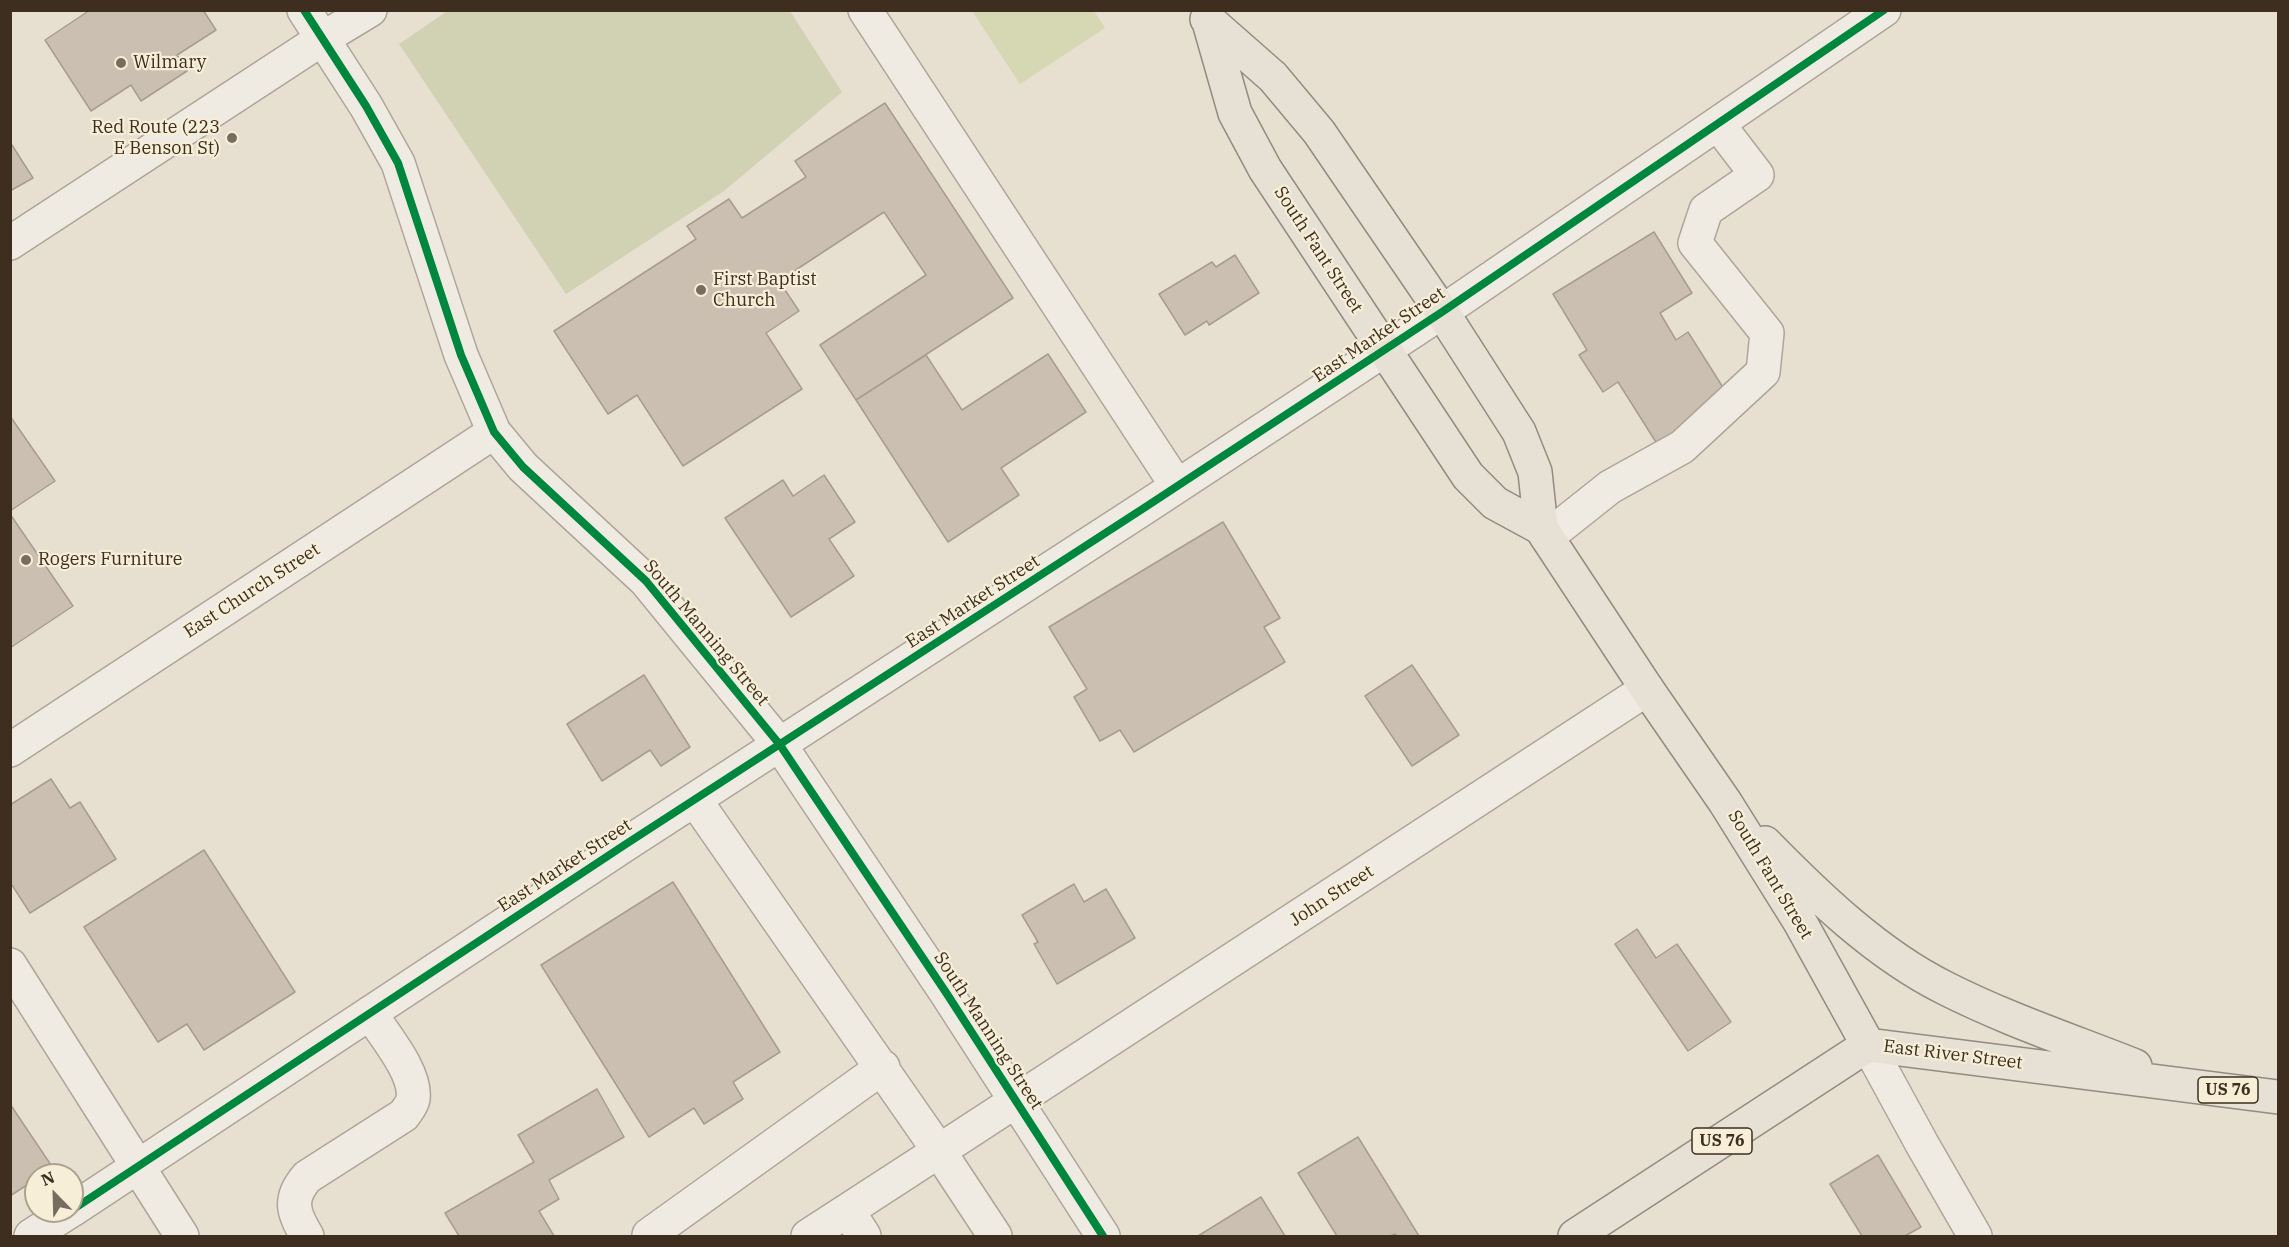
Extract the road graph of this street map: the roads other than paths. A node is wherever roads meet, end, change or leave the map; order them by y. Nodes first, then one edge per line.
1 (304, 10) edge
2 (370, 10) edge
3 (865, 10) edge
4 (1884, 10) edge
5 (1211, 14) edge
6 (322, 39) junction
7 (1718, 124) junction
8 (10, 243) edge
9 (1442, 312) junction
10 (1384, 350) junction
11 (494, 432) junction
12 (1177, 486) junction
13 (1544, 533) junction
14 (1647, 689) junction
15 (780, 745) junction
16 (10, 750) edge
17 (695, 800) junction
18 (1725, 802) junction
19 (10, 965) edge
20 (370, 1013) junction
21 (1869, 1045) junction
22 (883, 1067) junction
23 (2178, 1083) junction
24 (2278, 1097) edge
25 (1016, 1102) junction
26 (939, 1151) junction
27 (138, 1166) junction
28 (84, 1201) edge
29 (52, 1223) edge
30 (856, 1224) edge
31 (32, 1236) edge
32 (182, 1236) edge
33 (307, 1236) edge
34 (650, 1236) edge
35 (808, 1236) edge
36 (996, 1236) edge
37 (1103, 1236) edge
38 (1575, 1236) edge
39 (1975, 1236) edge

1 - 6 street, South Manning Street
2 - 6 street
3 - 12 street
4 - 7 street, East Market Street
5 - 9 main road, South Fant Street
5 - 10 main road, South Fant Street
6 - 8 street
6 - 11 street, South Manning Street
7 - 9 street, East Market Street
7 - 13 street
9 - 10 street, East Market Street
9 - 13 main road, South Fant Street
10 - 12 street, East Market Street
10 - 13 main road, South Fant Street
11 - 15 street, South Manning Street
11 - 16 street, East Church Street
12 - 15 street, East Market Street
13 - 14 main road, South Fant Street
14 - 18 main road, South Fant Street
14 - 25 street, John Street
15 - 17 street, East Market Street
15 - 25 street, South Manning Street
17 - 20 street, East Market Street
17 - 22 street
18 - 21 main road, South Fant Street
18 - 23 main road
19 - 27 street
20 - 27 street, East Market Street
20 - 33 street
21 - 23 main road, East River Street / US 76
21 - 38 main road, East River Street / US 76
21 - 39 street, South Fant Street
22 - 26 street
22 - 34 street
23 - 24 main road, East River Street / US 76
25 - 26 street, John Street
25 - 37 street, South Manning Street
26 - 30 street, John Street
26 - 36 street
27 - 28 street, East Market Street
27 - 32 street
29 - 31 street, East Market Street
30 - 35 street, John Street

